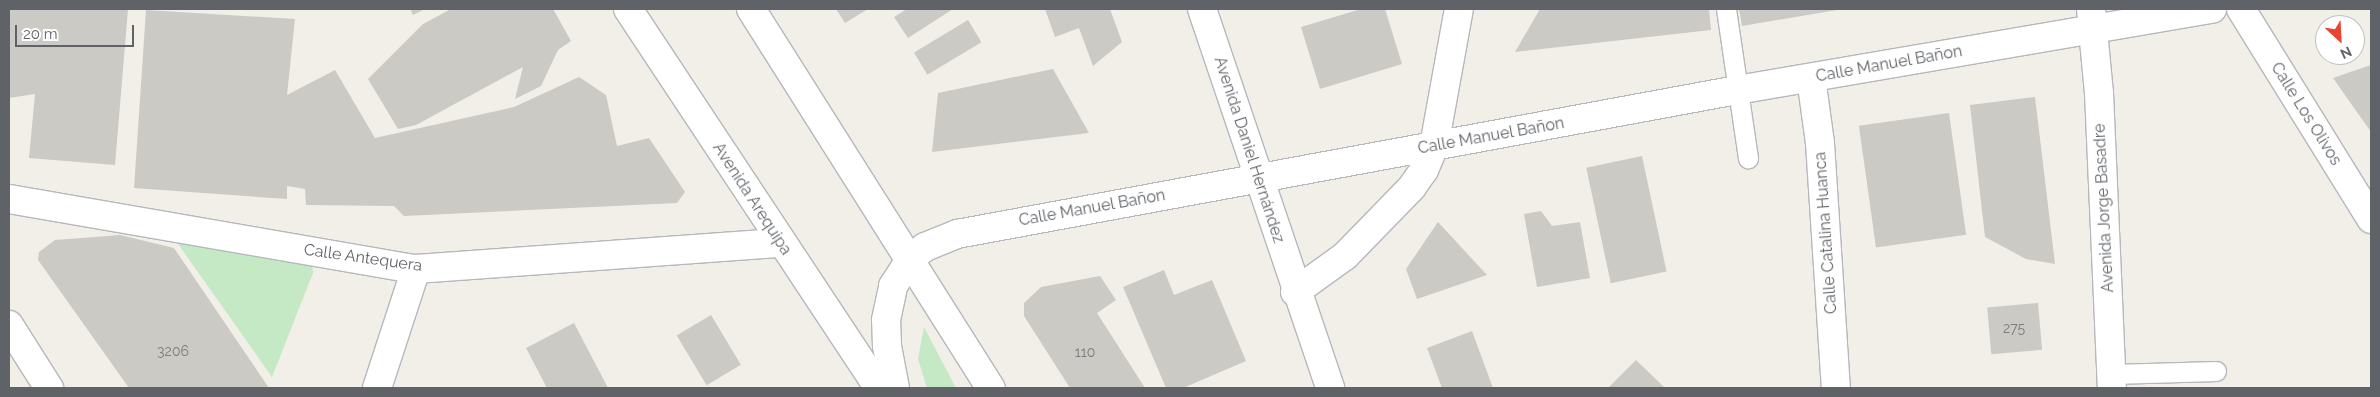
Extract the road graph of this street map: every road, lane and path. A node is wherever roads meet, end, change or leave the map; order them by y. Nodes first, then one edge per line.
1 (628, 9) edge
2 (751, 9) edge
3 (1202, 9) edge
4 (1459, 9) edge
5 (1726, 9) edge
6 (2212, 9) edge
7 (2241, 9) edge
8 (2093, 15) edge
9 (1811, 78) junction
10 (1738, 90) junction
11 (1434, 146) junction
12 (1748, 158) dead end
13 (1259, 178) junction
14 (9, 199) edge
15 (2371, 218) edge
16 (781, 244) junction
17 (911, 258) junction
18 (416, 269) junction
19 (1295, 292) junction
20 (9, 325) edge
21 (2216, 371) dead end
22 (2112, 381) edge
23 (49, 388) edge
24 (377, 388) edge
25 (879, 388) edge
26 (896, 388) edge
27 (991, 388) edge
28 (1330, 388) edge
29 (1836, 388) edge

1 - 16 street, Avenida Arequipa
2 - 17 street
3 - 13 street, Avenida Daniel Hernández
4 - 11 street
5 - 10 lane
6 - 8 street, Calle Manuel Bañon
7 - 15 street, Calle Los Olivos
8 - 9 street, Calle Manuel Bañon
8 - 22 street, Avenida Jorge Basadre
9 - 10 street, Calle Manuel Bañon
9 - 29 street, Calle Catalina Huanca
10 - 11 street, Calle Manuel Bañon
10 - 12 lane
11 - 13 street, Calle Manuel Bañon
11 - 19 street
13 - 17 street, Calle Manuel Bañon
13 - 19 street, Avenida Daniel Hernández
14 - 18 street, Calle Antequera
16 - 18 street, Calle Antequera
16 - 25 street, Avenida Arequipa
17 - 26 street, Calle Manuel Bañon
17 - 27 street
18 - 24 street
19 - 28 street, Avenida Daniel Hernández
20 - 23 street
21 - 22 lane

